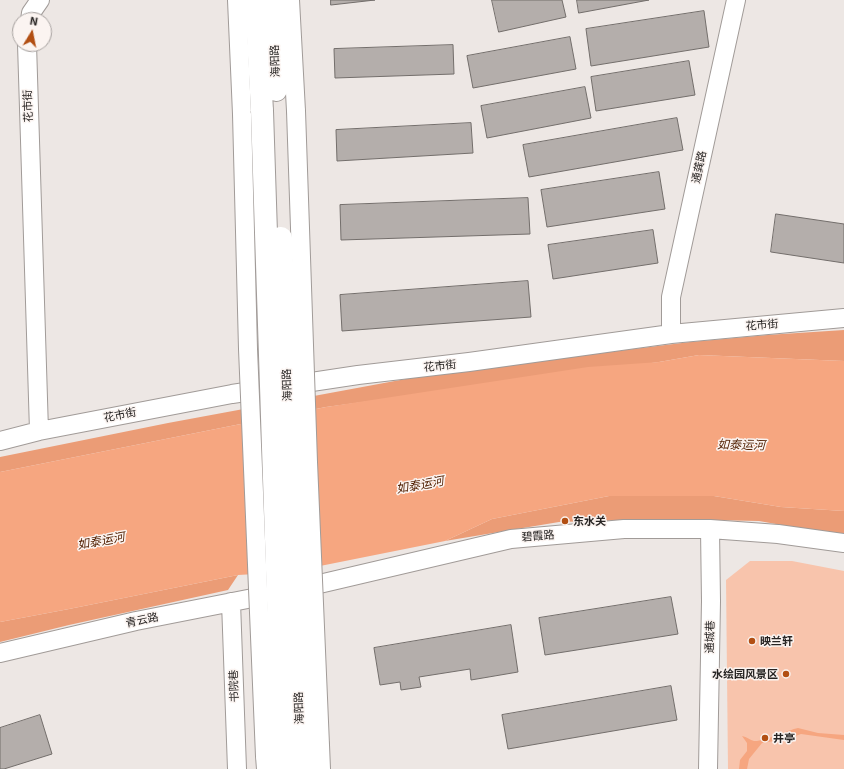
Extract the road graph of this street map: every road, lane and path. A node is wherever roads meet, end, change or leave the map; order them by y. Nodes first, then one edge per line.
1 (40, 0) edge
2 (237, 0) edge
3 (256, 0) edge
4 (272, 0) edge
5 (290, 0) edge
6 (736, 0) edge
7 (32, 12) edge
8 (27, 52) edge
9 (269, 111) junction
10 (844, 318) edge
11 (671, 334) junction
12 (39, 431) junction
13 (0, 441) edge
14 (710, 529) junction
15 (844, 543) edge
16 (285, 592) joint
17 (231, 602) junction
18 (0, 653) edge
19 (286, 756) edge
20 (237, 769) edge
21 (302, 769) edge
22 (321, 769) edge
23 (708, 769) edge

1 - 7 street
2 - 9 street
3 - 9 main road, 海阳路
4 - 9 main road, 海阳路
5 - 9 street
6 - 11 street, 通龚路
8 - 12 street, 花市街
9 - 19 main road, 海阳路, bridge
9 - 19 street, bridge
10 - 11 street, 花市街
11 - 12 street, 花市街
12 - 13 street, 花市街
14 - 15 street, 碧霞路
14 - 16 street, 碧霞路
14 - 23 street, 通城巷
16 - 17 street, 青云路
17 - 18 street, 青云路
17 - 20 street, 书院巷
19 - 21 main road, 海阳路
19 - 22 street

